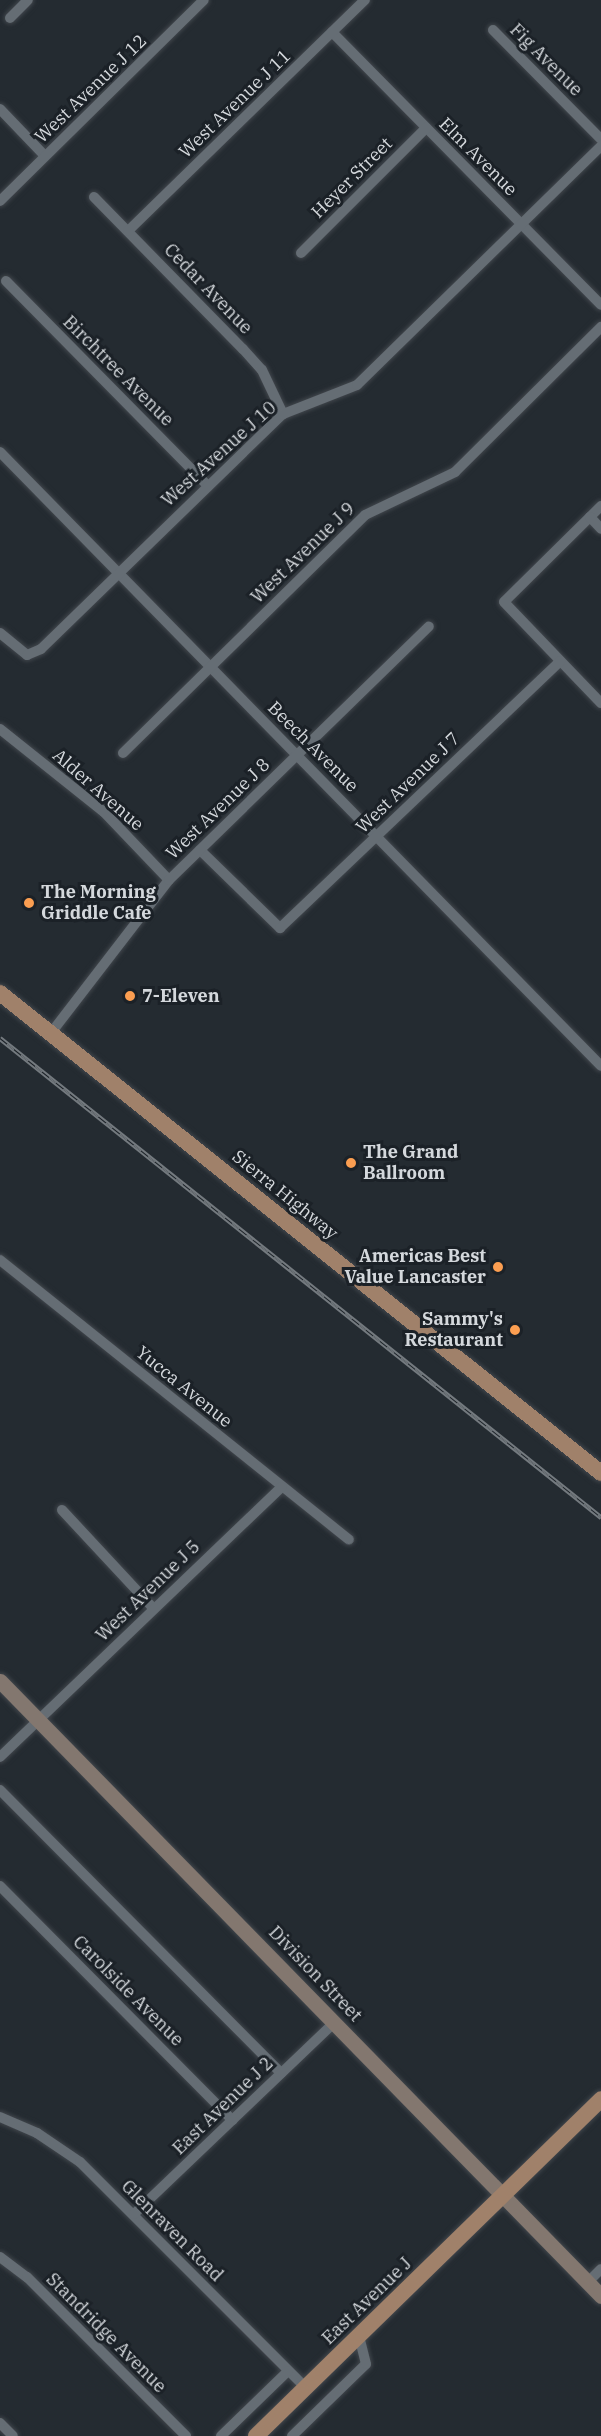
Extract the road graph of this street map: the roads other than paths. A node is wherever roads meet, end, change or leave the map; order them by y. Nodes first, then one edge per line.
1 (28, 0) edge
2 (204, 0) edge
3 (365, 0) edge
4 (10, 18) dead end
5 (493, 30) dead end
6 (332, 32) junction
7 (0, 109) edge
8 (426, 128) junction
9 (601, 139) edge
10 (601, 146) edge
11 (45, 156) junction
12 (94, 198) dead end
13 (0, 201) edge
14 (521, 224) junction
15 (128, 231) junction
16 (301, 253) dead end
17 (6, 281) dead end
18 (601, 305) edge
19 (601, 327) edge
20 (283, 414) junction
21 (0, 452) edge
22 (207, 485) junction
23 (601, 506) edge
24 (590, 517) junction
25 (601, 528) edge
26 (118, 572) junction
27 (429, 626) dead end
28 (0, 633) edge
29 (560, 661) junction
30 (209, 666) junction
31 (601, 703) edge
32 (0, 729) edge
33 (123, 753) dead end
34 (297, 754) junction
35 (377, 836) junction
36 (200, 850) junction
37 (169, 880) junction
38 (0, 993) edge
39 (51, 1033) junction
40 (601, 1066) edge
41 (0, 1260) edge
42 (601, 1473) edge
43 (282, 1487) junction
44 (62, 1510) dead end
45 (349, 1540) dead end
46 (153, 1608) junction
47 (0, 1681) edge
48 (39, 1720) junction
49 (0, 1756) edge
50 (0, 1790) edge
51 (0, 1886) edge
52 (335, 2022) junction
53 (281, 2073) junction
54 (601, 2099) edge
55 (0, 2117) edge
56 (232, 2120) junction
57 (504, 2194) junction
58 (134, 2214) junction
59 (0, 2257) edge
60 (601, 2269) edge
61 (588, 2282) junction
62 (601, 2296) edge
63 (359, 2336) junction
64 (288, 2371) junction
65 (306, 2388) junction
66 (0, 2423) edge
67 (13, 2436) edge
68 (186, 2436) edge
69 (221, 2436) edge
70 (256, 2436) edge
71 (292, 2436) edge

1 - 4 street
2 - 11 street, West Avenue J 12
3 - 6 street, West Avenue J 11
5 - 9 street, Fig Avenue
6 - 8 street, Elm Avenue
6 - 15 street, West Avenue J 11
7 - 11 street
8 - 14 street, Elm Avenue
8 - 16 street, Heyer Street
10 - 14 street, West Avenue J 10
11 - 13 street, West Avenue J 12
12 - 15 street, Cedar Avenue
14 - 18 street, Elm Avenue
14 - 20 street, West Avenue J 10
15 - 20 street, Cedar Avenue
17 - 22 street, Birchtree Avenue
19 - 30 street, West Avenue J 9
20 - 22 street, West Avenue J 10
21 - 26 street, Beech Avenue
22 - 26 street, West Avenue J 10
23 - 24 street
24 - 25 street
24 - 29 street
26 - 28 street, West Avenue J 10
26 - 30 street, Beech Avenue
27 - 34 street, West Avenue J 8
29 - 31 street
29 - 35 street, West Avenue J 7
30 - 33 street, West Avenue J 9
30 - 34 street, Beech Avenue
32 - 37 street, Alder Avenue
34 - 35 street, Beech Avenue
34 - 36 street, West Avenue J 8
35 - 36 street, West Avenue J 7
35 - 40 street, Beech Avenue
36 - 37 street, West Avenue J 8
37 - 39 street, West Avenue J 8
38 - 39 main road, Sierra Highway
39 - 42 main road, Sierra Highway
41 - 43 street, Yucca Avenue
43 - 45 street, Yucca Avenue
43 - 46 street, West Avenue J 5
44 - 46 street
46 - 48 street, West Avenue J 5
47 - 48 main road, Division Street
48 - 49 street, West Avenue J 5
48 - 52 main road, Division Street
50 - 53 street
51 - 56 street, Carolside Avenue
52 - 53 street, East Avenue J 2
52 - 57 main road, Division Street
53 - 56 street, East Avenue J 2
54 - 57 main road, East Avenue J
55 - 58 street, Glenraven Road
56 - 58 street, East Avenue J 2
57 - 61 main road, Division Street
57 - 63 main road, East Avenue J
58 - 64 street, Glenraven Road
59 - 68 street, Standridge Avenue
60 - 61 street
61 - 62 main road, Division Street
63 - 65 main road, East Avenue J
63 - 71 street
64 - 65 street, Glenraven Road
64 - 69 street
65 - 70 main road, East Avenue J
66 - 67 street

